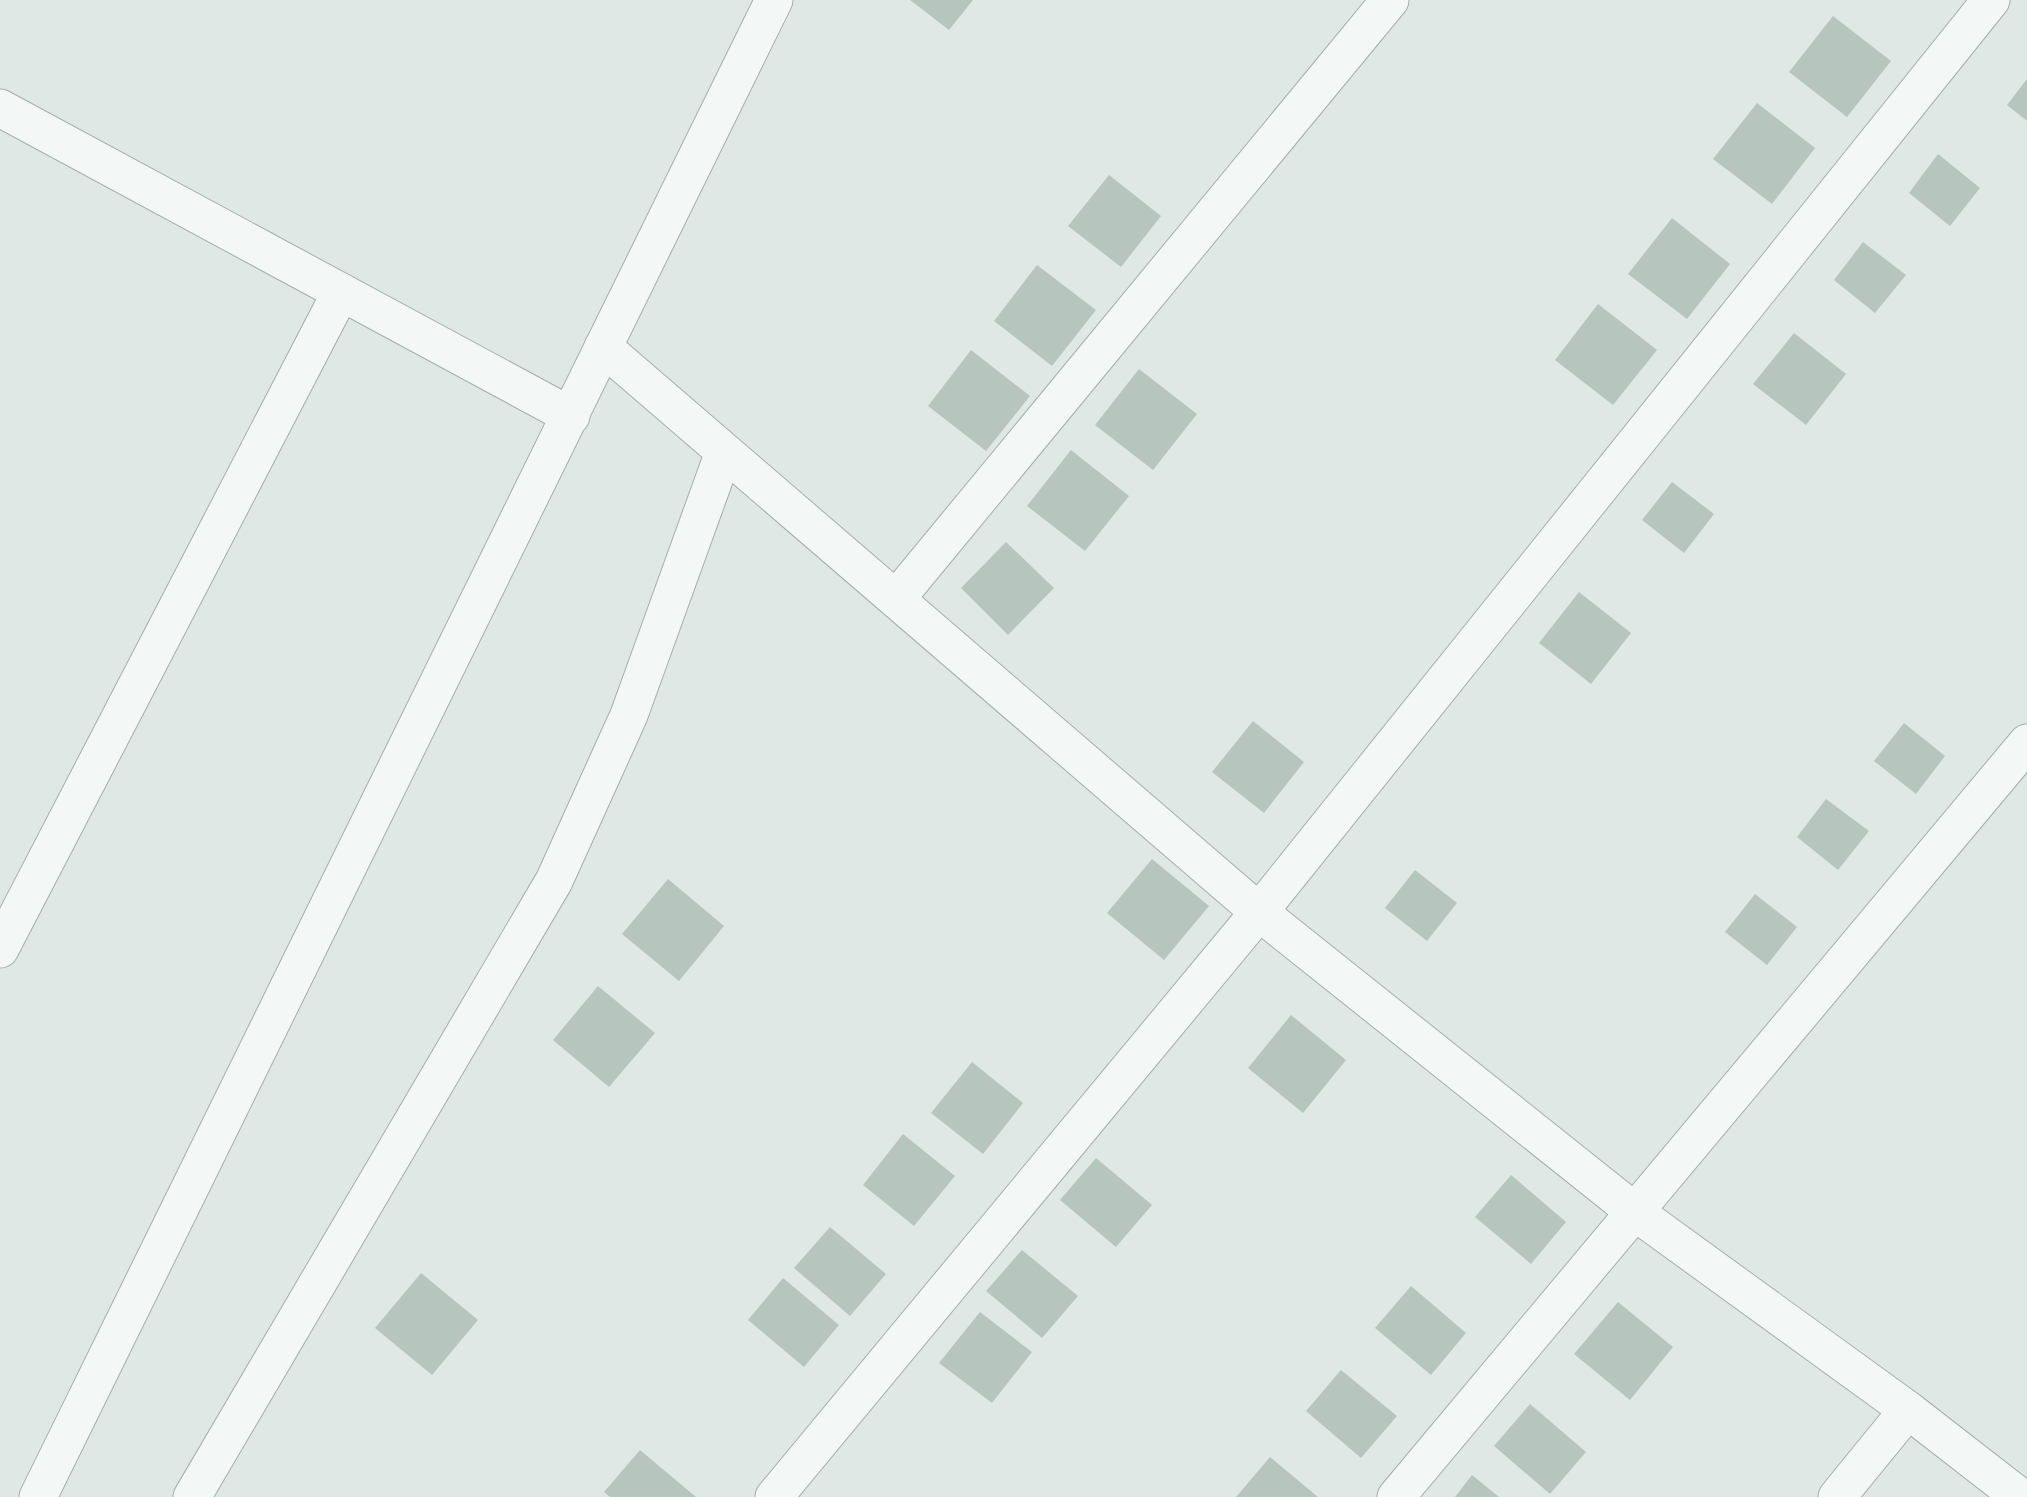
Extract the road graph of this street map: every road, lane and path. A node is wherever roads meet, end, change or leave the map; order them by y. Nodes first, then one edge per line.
1 (774, 0) edge
2 (1390, 0) edge
3 (1991, 0) edge
4 (5, 122) edge
5 (341, 292) junction
6 (603, 348) junction
7 (571, 416) junction
8 (724, 452) junction
9 (896, 599) junction
10 (2027, 743) edge
11 (1259, 912) junction
12 (0, 949) edge
13 (1634, 1212) junction
14 (1908, 1410) junction
15 (38, 1497) edge
16 (192, 1497) edge
17 (774, 1497) edge
18 (1396, 1497) edge
19 (1837, 1497) edge
20 (2020, 1497) edge

1 - 6 street
2 - 9 street
3 - 11 street
4 - 5 street
5 - 7 street
5 - 12 street
6 - 7 street
6 - 8 street
7 - 15 street
8 - 9 street
8 - 16 street
9 - 11 street
10 - 13 street
11 - 13 street
11 - 17 street
13 - 14 street
13 - 18 street
14 - 19 street
14 - 20 street

